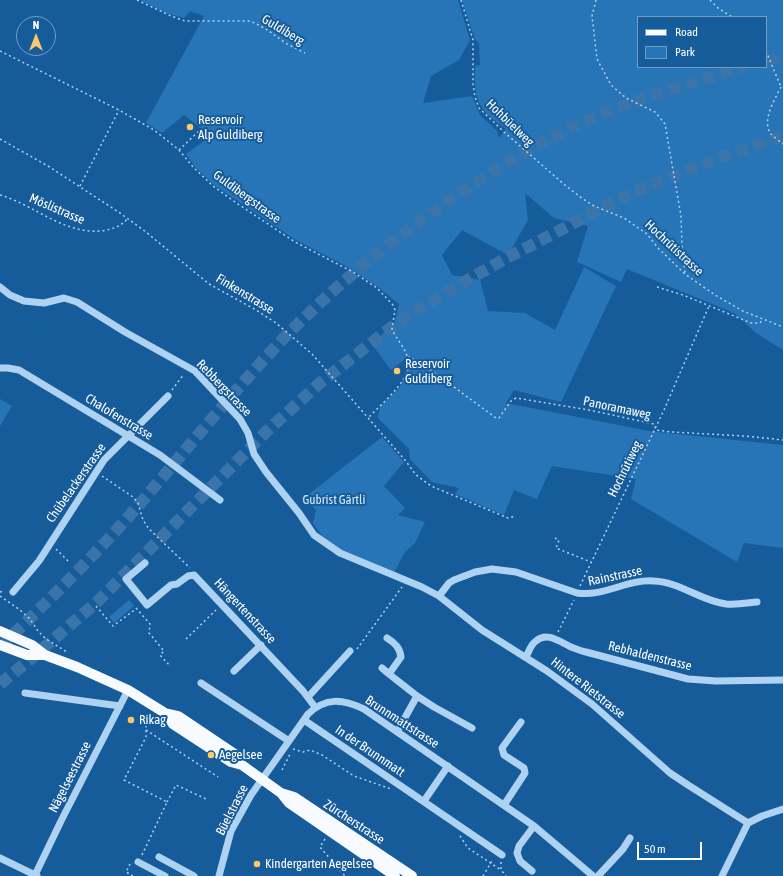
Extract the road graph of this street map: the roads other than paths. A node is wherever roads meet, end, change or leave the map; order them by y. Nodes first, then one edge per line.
1 (0, 287) edge
2 (0, 368) edge
3 (168, 396) dead end
4 (127, 436) junction
5 (220, 500) dead end
6 (145, 563) dead end
7 (406, 581) joint
8 (13, 592) dead end
9 (438, 596) junction
10 (757, 602) dead end
11 (0, 631) edge
12 (387, 638) dead end
13 (0, 645) edge
14 (261, 645) junction
15 (350, 651) road end
16 (45, 655) junction
17 (526, 657) junction
18 (382, 668) dead end
19 (234, 671) dead end
20 (388, 674) junction
21 (783, 680) edge
22 (201, 683) dead end
23 (128, 690) junction
24 (25, 693) dead end
25 (417, 696) junction
26 (308, 697) junction
27 (120, 706) junction
28 (315, 707) junction
29 (304, 720) junction
30 (521, 722) dead end
31 (472, 728) dead end
32 (397, 732) junction
33 (289, 741) junction
34 (448, 766) junction
35 (262, 779) junction
36 (281, 793) junction
37 (424, 801) junction
38 (504, 804) junction
39 (783, 809) edge
40 (748, 823) junction
41 (534, 826) junction
42 (630, 838) dead end
43 (500, 853) road end
44 (159, 857) dead end
45 (0, 858) edge
46 (138, 862) road end
47 (532, 871) dead end
48 (36, 876) edge
49 (165, 876) edge
50 (194, 876) edge
51 (219, 876) edge
52 (396, 876) edge
53 (412, 876) edge
54 (593, 876) edge
55 (598, 876) edge
56 (722, 876) edge

1 - 7 street, Rebbergstrasse
2 - 4 street, Chalofenstrasse
3 - 4 street, Chübelackerstrasse
4 - 5 street, Chalofenstrasse
4 - 8 street, Chübelackerstrasse
6 - 14 street, Hängertenstrasse
7 - 9 street, Hintere Rietstrasse
9 - 10 street, Rainstrasse
9 - 17 street, Hintere Rietstrasse
11 - 16 main road, Zürcherstrasse
12 - 20 street
13 - 16 main road, Zürcherstrasse
14 - 19 street
14 - 26 street, Hängertenstrasse
15 - 26 street
16 - 23 main road, Zürcherstrasse
17 - 21 street, Rebhaldenstrasse
17 - 40 street, Hintere Rietstrasse
18 - 20 street
20 - 25 street
22 - 33 street
23 - 27 street, Nägelseestrasse
23 - 35 main road, Zürcherstrasse
24 - 27 street
25 - 31 street
25 - 32 street
26 - 28 street, Hängertenstrasse
27 - 48 street, Nägelseestrasse
28 - 29 street
28 - 32 street, Brunnmattstrasse
29 - 33 street
29 - 37 street, In der Brunnmatt
30 - 38 street
32 - 34 street, Brunnmattstrasse
33 - 35 street
34 - 37 street
34 - 38 street, Brunnmattstrasse
35 - 36 main road, Zürcherstrasse
35 - 51 street, Büelstrasse
36 - 52 main road, Zürcherstrasse
36 - 53 main road, Zürcherstrasse
37 - 43 street, In der Brunnmatt
38 - 41 street, Brunnmattstrasse
39 - 40 street
40 - 56 street
41 - 47 street
41 - 54 street, Brunnmattstrasse
42 - 55 street
44 - 50 street
45 - 48 street
46 - 49 street

